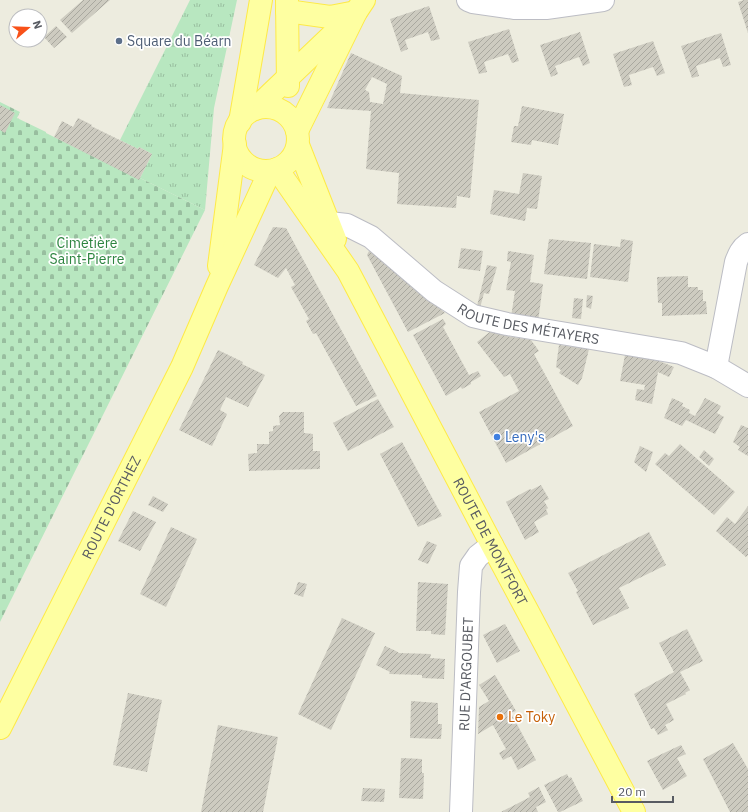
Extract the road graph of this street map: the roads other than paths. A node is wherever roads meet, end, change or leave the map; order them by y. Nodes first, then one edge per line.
1 (261, 0) edge
2 (468, 0) edge
3 (603, 0) edge
4 (287, 5) edge
5 (360, 6) edge
6 (288, 78) junction
7 (248, 116) junction
8 (295, 131) junction
9 (235, 144) junction
10 (273, 170) junction
11 (329, 223) junction
12 (748, 244) edge
13 (742, 262) edge
14 (348, 271) junction
15 (217, 286) junction
16 (716, 367) junction
17 (748, 386) edge
18 (492, 545) junction
19 (0, 728) edge
20 (461, 812) edge
21 (634, 812) edge

1 - 7 main road
2 - 3 street
4 - 5 main road
4 - 6 main road
5 - 6 main road
5 - 8 main road
6 - 7 main road
6 - 8 main road
7 - 8 main road
7 - 9 main road
8 - 10 main road
8 - 11 main road, ROUTE DE MONTFORT
9 - 10 main road
9 - 15 main road, ROUTE D'ORTHEZ
10 - 14 main road, ROUTE DE MONTFORT
10 - 15 main road, ROUTE D'ORTHEZ
11 - 14 main road, ROUTE DE MONTFORT
11 - 16 street, ROUTE DES MÉTAYERS
12 - 13 street
13 - 16 street
14 - 18 main road, ROUTE DE MONTFORT
15 - 19 main road, ROUTE D'ORTHEZ
16 - 17 street, ROUTE DES MÉTAYERS
18 - 20 street, RUE D'ARGOUBET
18 - 21 main road, ROUTE DE MONTFORT

